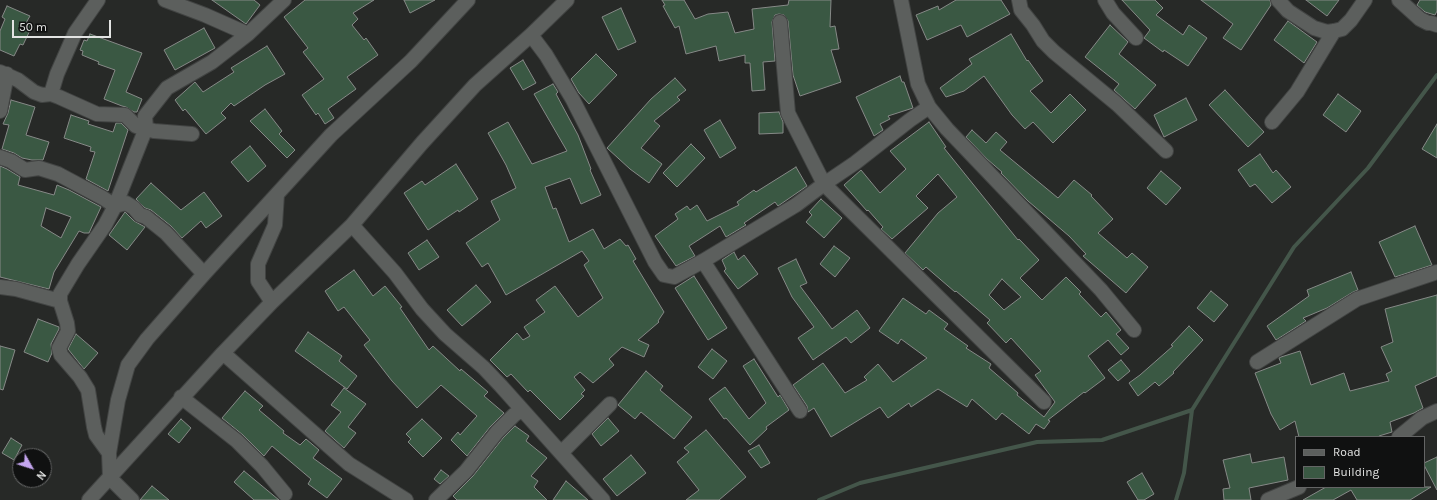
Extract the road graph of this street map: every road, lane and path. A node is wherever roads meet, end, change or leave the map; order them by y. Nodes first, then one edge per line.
1 (98, 0) edge
2 (165, 0) edge
3 (284, 0) edge
4 (468, 0) edge
5 (567, 0) edge
6 (901, 0) edge
7 (1019, 0) edge
8 (1104, 0) edge
9 (1278, 0) edge
10 (1365, 0) edge
11 (1399, 0) edge
12 (780, 22) dead end
13 (1437, 25) edge
14 (1334, 32) junction
15 (248, 34) junction
16 (532, 35) junction
17 (1136, 38) dead end
18 (3, 73) edge
19 (51, 94) junction
20 (929, 107) junction
21 (0, 111) edge
22 (1272, 122) dead end
23 (146, 128) junction
24 (192, 134) dead end
25 (1166, 151) dead end
26 (0, 157) edge
27 (824, 184) junction
28 (277, 194) junction
29 (115, 206) junction
30 (352, 225) junction
31 (704, 261) junction
32 (1437, 272) edge
33 (204, 274) junction
34 (0, 286) edge
35 (60, 301) junction
36 (272, 302) junction
37 (1134, 330) dead end
38 (223, 353) junction
39 (1257, 362) dead end
40 (181, 397) junction
41 (1044, 402) dead end
42 (610, 404) dead end
43 (521, 410) junction
44 (1437, 410) edge
45 (800, 411) dead end
46 (1400, 436) edge
47 (109, 453) junction
48 (561, 453) junction
49 (110, 478) junction
50 (1297, 488) edge
51 (285, 494) dead end
52 (89, 500) edge
53 (132, 500) edge
54 (406, 500) edge
55 (436, 500) edge
56 (603, 500) edge
57 (1268, 500) edge

1 - 19 street
2 - 15 street
3 - 15 street
4 - 28 street
5 - 16 street
6 - 20 street
7 - 25 street
8 - 17 street
9 - 14 street
10 - 14 street
11 - 13 street
12 - 27 street
14 - 22 street
15 - 23 street
16 - 30 street
16 - 31 street
18 - 19 street
18 - 21 street
19 - 23 street
20 - 27 street
20 - 37 street
23 - 24 street
23 - 29 street
26 - 29 street
27 - 31 street
27 - 41 street
28 - 33 street
28 - 36 street
29 - 33 street
29 - 35 street
30 - 36 street
30 - 43 street
31 - 45 street
32 - 39 street
33 - 47 street
34 - 35 street
35 - 47 street
36 - 38 street
38 - 40 street
38 - 54 street
40 - 49 street
40 - 51 street
42 - 48 street
43 - 48 street
43 - 55 street
44 - 46 street
47 - 49 street
48 - 56 street
49 - 52 street
49 - 53 street
50 - 57 street

